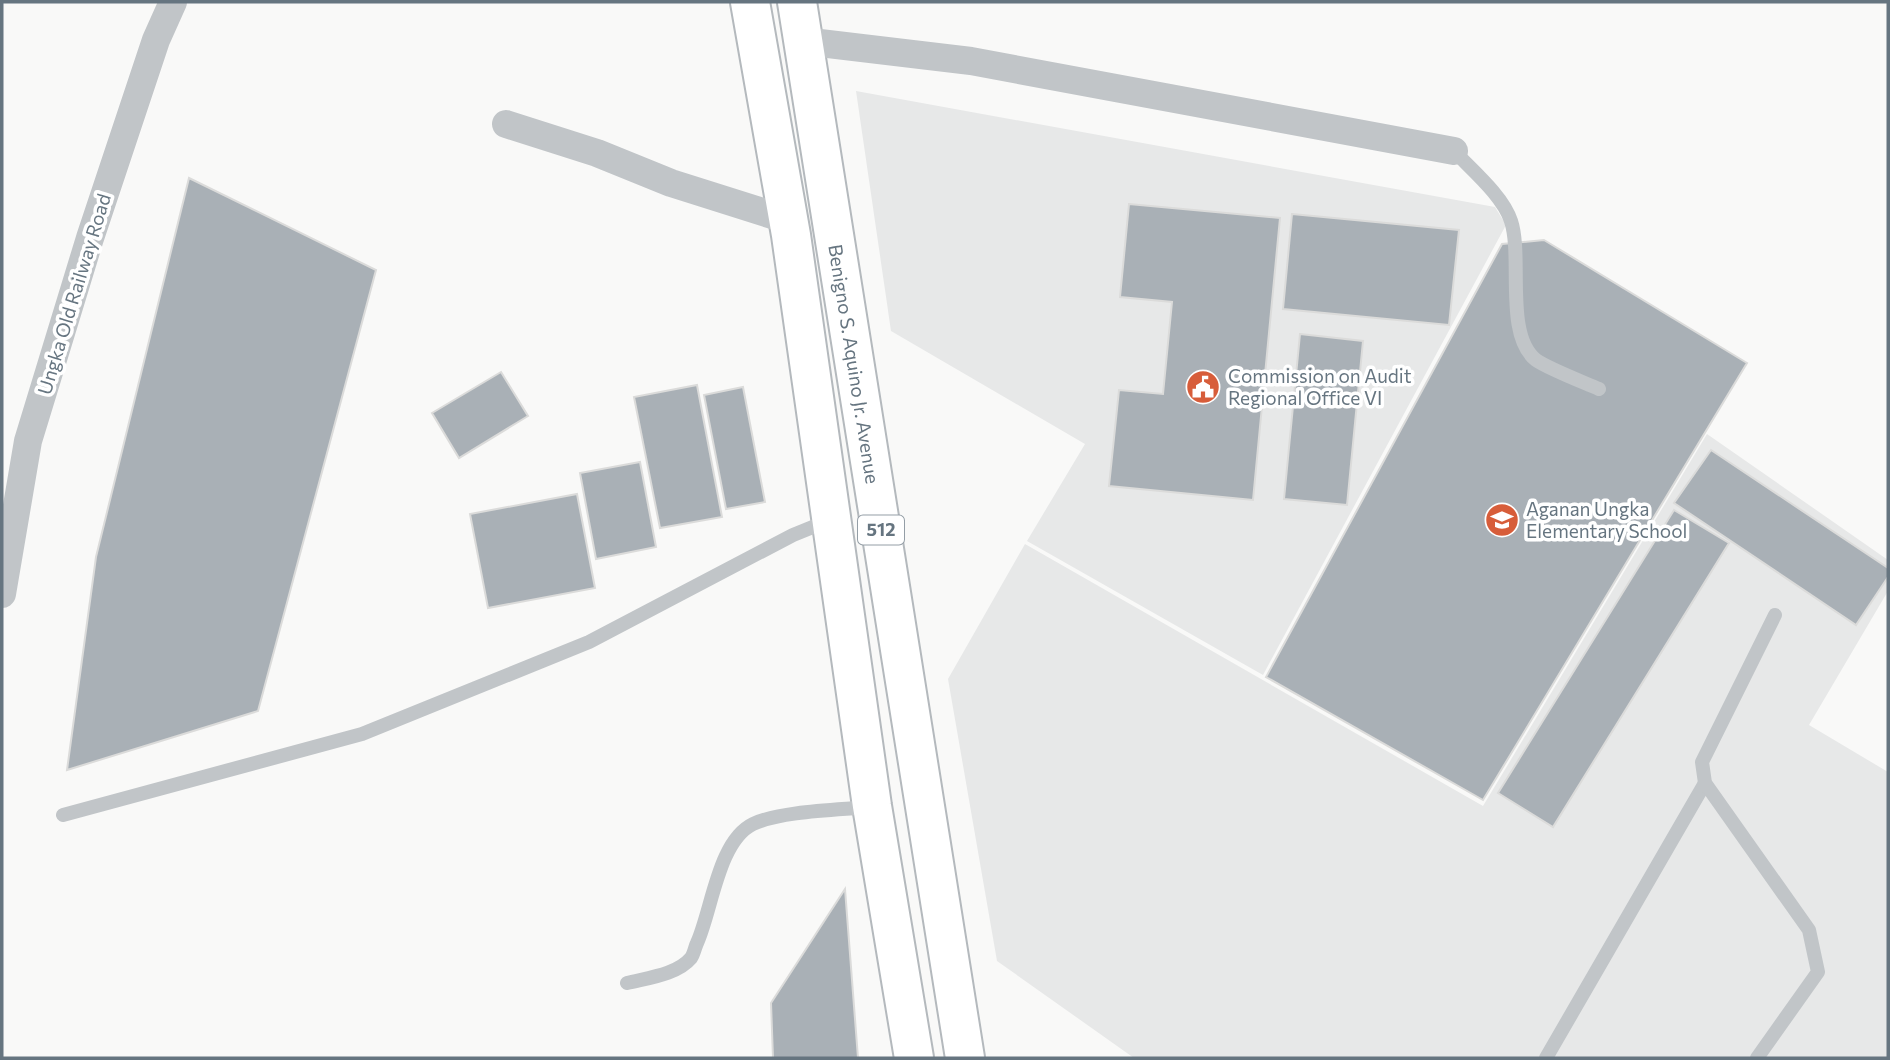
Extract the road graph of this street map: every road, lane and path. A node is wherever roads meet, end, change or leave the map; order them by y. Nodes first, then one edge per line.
1 (173, 2) edge
2 (750, 2) edge
3 (797, 2) edge
4 (803, 41) junction
5 (506, 124) dead end
6 (1454, 151) joint
7 (789, 228) junction
8 (833, 229) junction
9 (1599, 389) dead end
10 (831, 520) junction
11 (2, 594) edge
12 (1775, 615) dead end
13 (1705, 783) junction
14 (872, 806) junction
15 (63, 815) dead end
16 (627, 983) dead end
17 (914, 1058) edge
18 (965, 1058) edge
19 (1546, 1058) edge
20 (1757, 1058) edge

1 - 11 street, Ungka Old Railway Road
2 - 7 main road, 512
3 - 4 main road, Benigno S. Aquino Jr. Avenue / 512
4 - 6 street
4 - 8 main road, Benigno S. Aquino Jr. Avenue / 512
5 - 7 street
6 - 9 lane
7 - 8 main road
7 - 10 main road, 512
8 - 18 main road, Benigno S. Aquino Jr. Avenue / 512
10 - 14 main road, 512
10 - 15 lane
12 - 13 lane
13 - 19 lane
13 - 20 lane
14 - 16 lane
14 - 17 main road, 512

